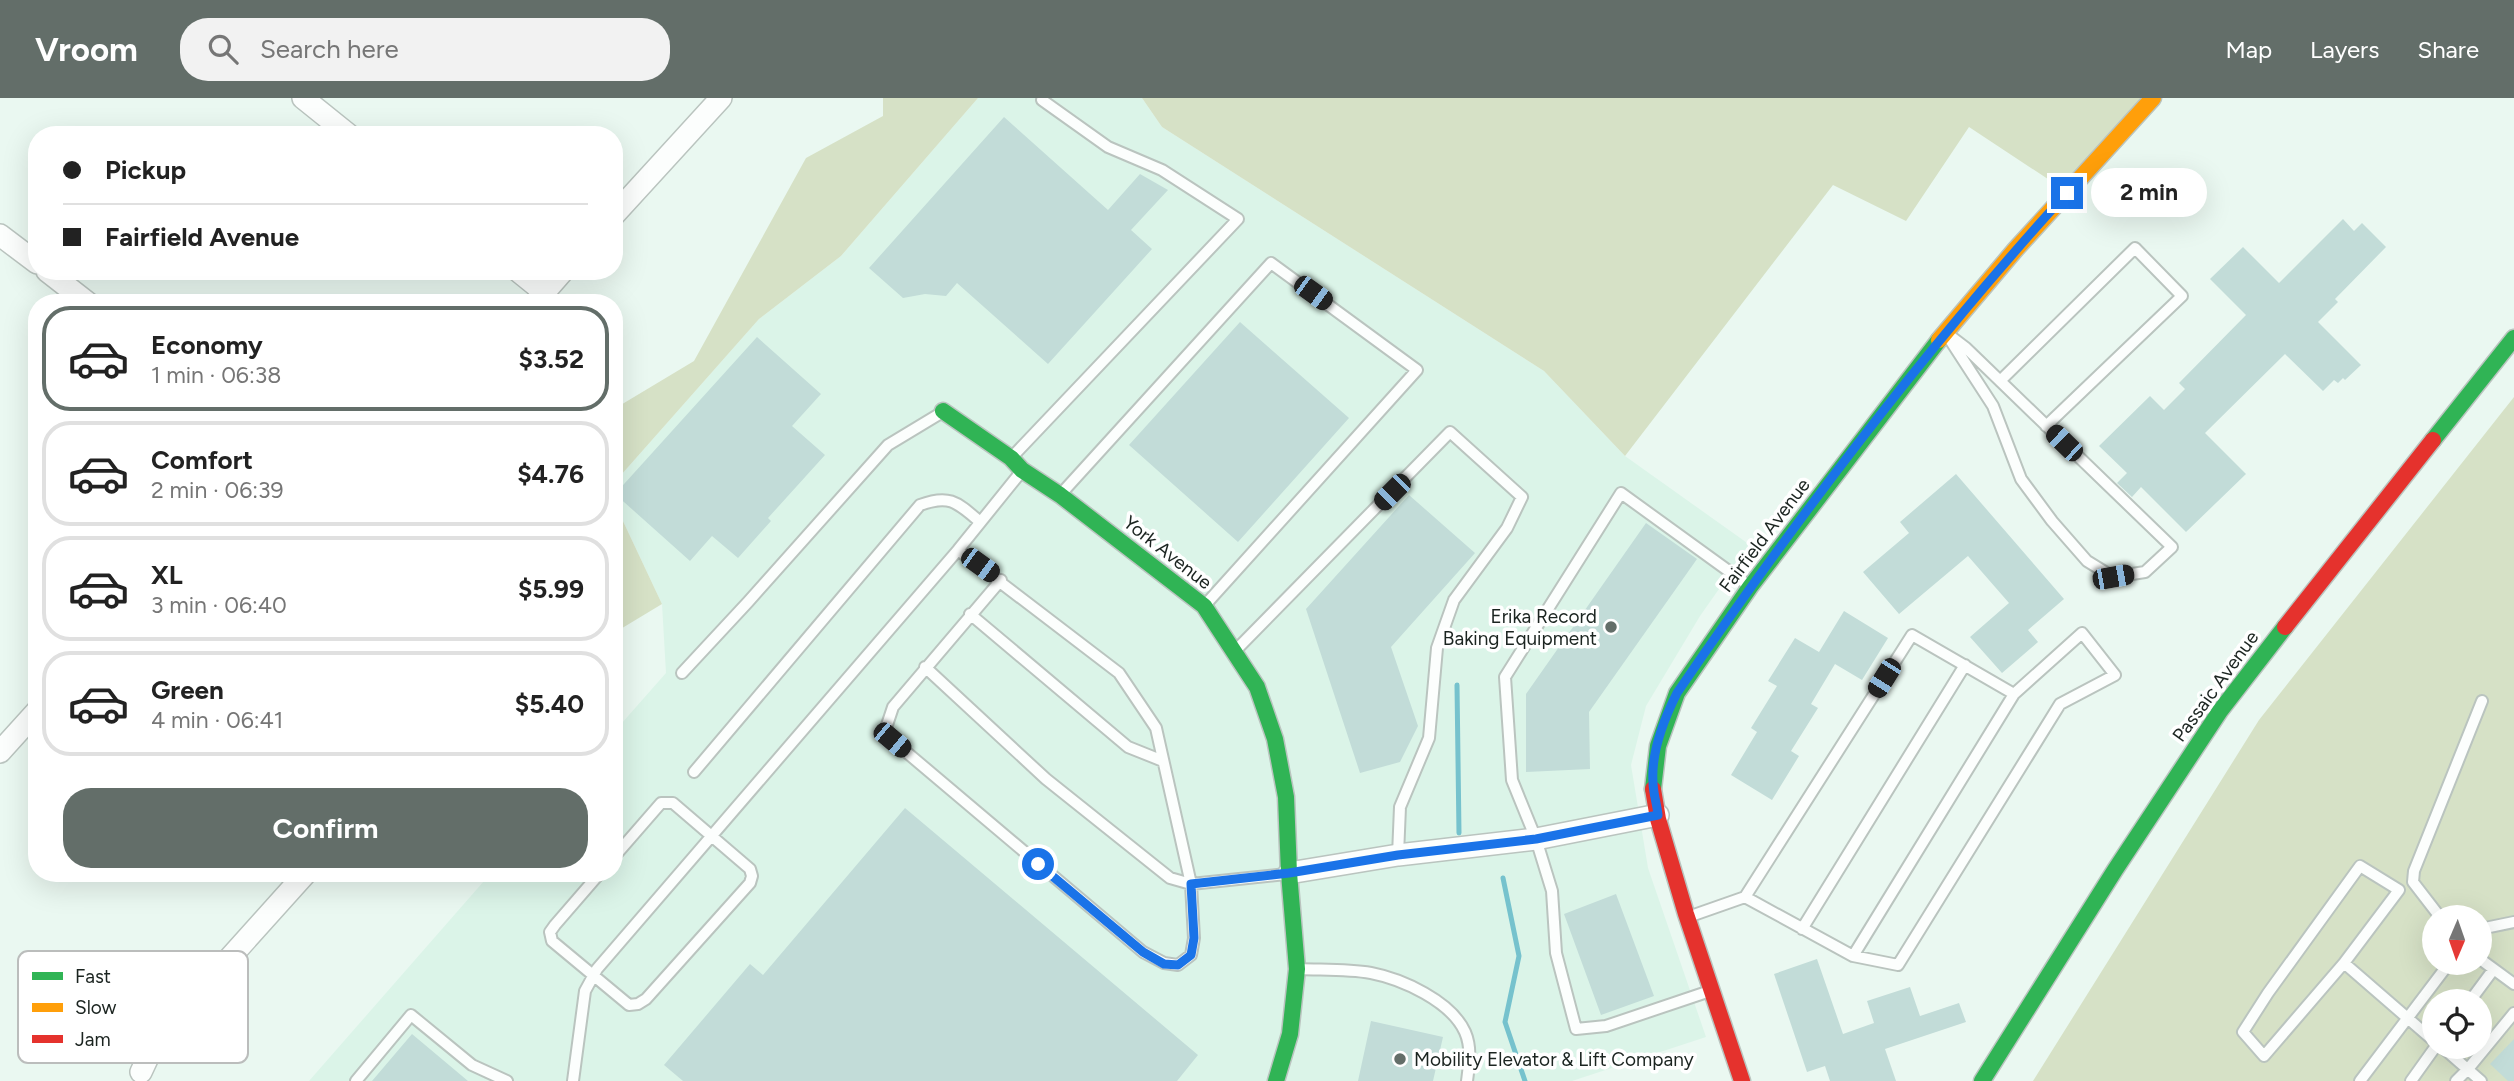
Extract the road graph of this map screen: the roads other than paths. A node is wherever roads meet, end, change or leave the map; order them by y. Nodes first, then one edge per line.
1 (303, 98) edge
2 (721, 98) edge
3 (2153, 98) edge
4 (1042, 100) edge
5 (338, 126) edge
6 (623, 205) edge
7 (0, 234) edge
8 (28, 256) edge
9 (59, 280) edge
10 (525, 280) edge
11 (555, 280) edge
12 (76, 294) edge
13 (537, 294) edge
14 (542, 294) edge
15 (1945, 332) junction
16 (2514, 338) edge
17 (2000, 381) junction
18 (943, 411) joint
19 (2046, 426) junction
20 (1017, 464) junction
21 (1060, 495) junction
22 (979, 521) junction
23 (958, 550) junction
24 (1001, 580) junction
25 (1750, 587) junction
26 (1204, 606) junction
27 (970, 614) junction
28 (1235, 651) junction
29 (1965, 666) junction
30 (925, 667) junction
31 (682, 673) dead end
32 (2014, 694) junction
33 (2482, 701) dead end
34 (28, 720) edge
35 (0, 752) edge
36 (1163, 761) junction
37 (694, 772) dead end
38 (1658, 815) junction
39 (712, 836) junction
40 (1536, 839) junction
41 (623, 847) edge
42 (1398, 855) junction
43 (1289, 873) junction
44 (298, 882) edge
45 (592, 882) edge
46 (1191, 884) junction
47 (1745, 897) junction
48 (2431, 905) edge
49 (1686, 918) junction
50 (2514, 922) edge
51 (2492, 927) edge
52 (1802, 929) junction
53 (236, 951) edge
54 (1853, 956) junction
55 (2344, 963) junction
56 (1297, 969) junction
57 (2493, 970) joint
58 (2440, 975) edge
59 (593, 977) junction
60 (2514, 984) edge
61 (2479, 989) edge
62 (1711, 991) junction
63 (2514, 1013) edge
64 (2408, 1018) junction
65 (2422, 1030) edge
66 (2429, 1059) edge
67 (2455, 1059) edge
68 (145, 1063) edge
69 (2468, 1069) junction
70 (141, 1072) dead end
71 (356, 1081) edge
72 (507, 1081) edge
73 (573, 1081) edge
74 (1276, 1081) edge
75 (1467, 1081) edge
76 (1742, 1081) edge
77 (1982, 1081) edge
78 (2360, 1081) edge
79 (2411, 1081) edge
80 (2456, 1081) edge
81 (2482, 1081) edge

1 - 5 street
2 - 6 street
3 - 15 street, Fairfield Avenue
4 - 20 lane
7 - 8 street
9 - 12 street
10 - 13 street
11 - 14 street
15 - 17 lane
15 - 19 lane
15 - 25 street, Fairfield Avenue
16 - 77 street, Passaic Avenue
17 - 19 lane
17 - 19 lane
18 - 20 street, York Avenue
18 - 31 lane
20 - 21 street, York Avenue
20 - 22 lane
21 - 26 street, York Avenue
21 - 26 lane
22 - 23 lane
22 - 37 lane
23 - 24 lane
23 - 39 lane
24 - 27 lane
24 - 36 lane
25 - 38 street, Fairfield Avenue
25 - 40 lane
26 - 28 street, York Avenue
27 - 30 lane
27 - 36 lane
28 - 42 lane
28 - 43 street, York Avenue
29 - 32 lane
29 - 47 lane
29 - 52 lane
30 - 46 lane
30 - 46 lane
32 - 54 lane
32 - 54 lane
33 - 48 lane
34 - 35 street
36 - 46 lane
38 - 40 street
38 - 49 street, Fairfield Avenue
39 - 41 lane
39 - 59 lane
39 - 59 lane
40 - 42 street
40 - 62 lane
42 - 43 street
43 - 46 lane
43 - 56 street, York Avenue
44 - 53 street
45 - 59 lane
47 - 49 lane
47 - 52 lane
49 - 62 street, Fairfield Avenue
50 - 51 lane
52 - 54 lane
55 - 55 lane
55 - 64 lane
56 - 74 street, York Avenue
56 - 75 lane
57 - 60 lane
57 - 61 lane
58 - 64 lane
59 - 73 lane
62 - 76 street, Fairfield Avenue
63 - 69 lane
64 - 65 lane
64 - 78 lane
66 - 79 lane
67 - 69 lane
68 - 70 street
69 - 80 lane
69 - 81 lane
71 - 72 lane

